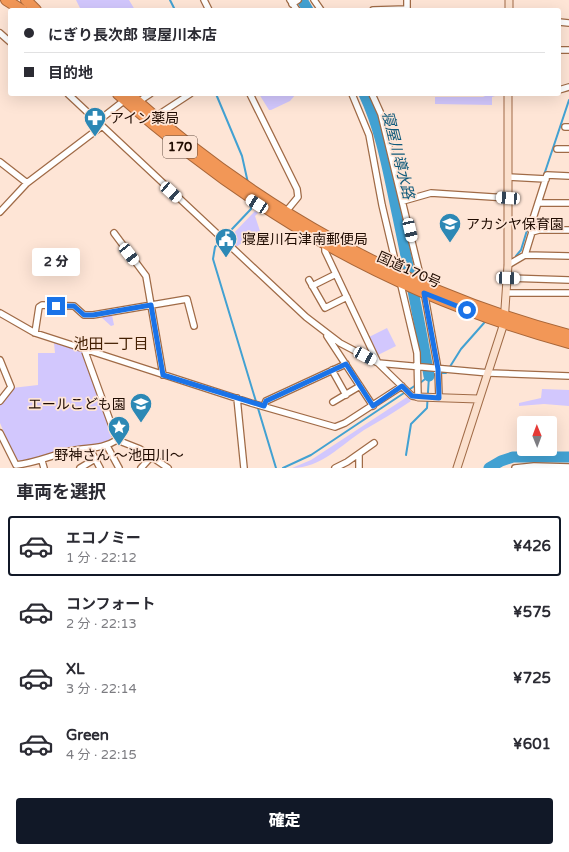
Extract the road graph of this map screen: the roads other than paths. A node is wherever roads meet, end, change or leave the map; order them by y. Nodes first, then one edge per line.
1 (6, 0) edge
2 (26, 0) edge
3 (19, 8) edge
4 (34, 8) edge
5 (0, 33) edge
6 (8, 40) edge
7 (70, 96) edge
8 (124, 96) edge
9 (147, 96) edge
10 (187, 96) edge
11 (251, 96) edge
12 (353, 96) edge
13 (373, 96) edge
14 (508, 96) edge
15 (138, 102) junction
16 (156, 117) junction
17 (98, 121) junction
18 (102, 126) junction
19 (557, 149) dead end
20 (569, 149) edge
21 (0, 162) edge
22 (569, 176) edge
23 (508, 177) junction
24 (546, 179) junction
25 (27, 183) junction
26 (244, 190) junction
27 (508, 198) junction
28 (403, 201) junction
29 (538, 203) junction
30 (569, 203) edge
31 (0, 212) edge
32 (283, 215) junction
33 (569, 230) edge
34 (532, 232) junction
35 (114, 234) dead end
36 (325, 240) junction
37 (525, 255) junction
38 (569, 256) edge
39 (508, 265) junction
40 (336, 274) junction
41 (400, 278) junction
42 (508, 278) junction
43 (309, 280) dead end
44 (569, 280) edge
45 (312, 286) junction
46 (422, 288) junction
47 (506, 293) junction
48 (569, 293) edge
49 (347, 297) junction
50 (151, 305) junction
51 (0, 313) edge
52 (504, 319) junction
53 (194, 326) dead end
54 (325, 332) junction
55 (35, 333) junction
56 (569, 335) edge
57 (569, 343) edge
58 (84, 349) junction
59 (0, 360) edge
60 (378, 363) junction
61 (346, 364) junction
62 (419, 368) junction
63 (438, 369) junction
64 (332, 370) junction
65 (489, 373) junction
66 (163, 375) junction
67 (569, 376) edge
68 (360, 386) junction
69 (402, 387) junction
70 (346, 395) junction
71 (418, 395) junction
72 (237, 398) junction
73 (437, 398) junction
74 (478, 399) junction
75 (0, 401) edge
76 (333, 402) dead end
77 (263, 406) junction
78 (373, 406) junction
79 (0, 433) edge
80 (117, 440) junction
81 (374, 443) dead end
82 (107, 446) junction
83 (90, 449) junction
84 (359, 454) junction
85 (151, 457) junction
86 (95, 459) junction
87 (42, 461) junction
88 (17, 467) edge
89 (144, 467) edge
90 (569, 467) edge
91 (44, 468) edge
92 (80, 468) edge
93 (100, 468) edge
94 (119, 468) edge
95 (168, 468) edge
96 (244, 468) edge
97 (335, 468) edge
98 (359, 468) edge
99 (457, 468) edge
100 (515, 468) edge

1 - 3 highway
2 - 4 highway
5 - 6 street
7 - 17 street
8 - 15 highway, 国道170号 / 170
8 - 17 street
8 - 26 highway, 国道170号 / 170
9 - 15 street
10 - 16 street
11 - 32 street
12 - 41 street
13 - 28 street
14 - 23 street
15 - 16 highway, 国道170号 / 170
16 - 26 highway, 国道170号 / 170
17 - 18 street
18 - 25 street
18 - 54 street
19 - 20 street
21 - 25 street
22 - 24 street
23 - 24 street
23 - 27 street
24 - 29 street
25 - 31 street
26 - 32 highway, 国道170号 / 170
27 - 28 street
27 - 39 street
28 - 46 street
29 - 30 street
29 - 34 street
32 - 36 highway, 国道170号 / 170
33 - 34 street
34 - 37 street
35 - 50 street
36 - 40 street
36 - 41 highway, 国道170号 / 170
37 - 38 street
37 - 39 street
39 - 42 street
40 - 45 street
40 - 49 street
41 - 46 highway, 国道170号 / 170
41 - 62 street
42 - 44 street
42 - 47 street
43 - 45 street
45 - 49 street
46 - 52 highway, 国道170号 / 170
46 - 63 street
47 - 48 street
47 - 52 street
49 - 60 street
50 - 53 street
50 - 55 street
50 - 66 street
51 - 55 street
52 - 56 highway, 国道170号 / 170
52 - 57 highway, 国道170号 / 170
52 - 65 street
54 - 60 street
54 - 61 street
55 - 58 street
58 - 66 street
58 - 80 street
59 - 75 street
60 - 62 street
60 - 69 street
61 - 64 street
61 - 68 street
62 - 63 street
62 - 71 street
63 - 65 street
63 - 73 street
64 - 70 street
64 - 77 street
65 - 67 street
65 - 74 street
66 - 72 street
68 - 70 street
68 - 78 street
69 - 71 street
69 - 78 street
70 - 76 street
71 - 73 street
72 - 77 street
72 - 96 street
73 - 74 street
74 - 99 street
77 - 78 street
79 - 88 street
80 - 82 street
80 - 85 street
81 - 84 street
82 - 83 street
82 - 94 street
83 - 86 street
83 - 87 street
84 - 97 street
84 - 98 street
85 - 89 street
85 - 95 street
86 - 92 street
86 - 93 street
87 - 88 street
87 - 91 street
90 - 100 street

